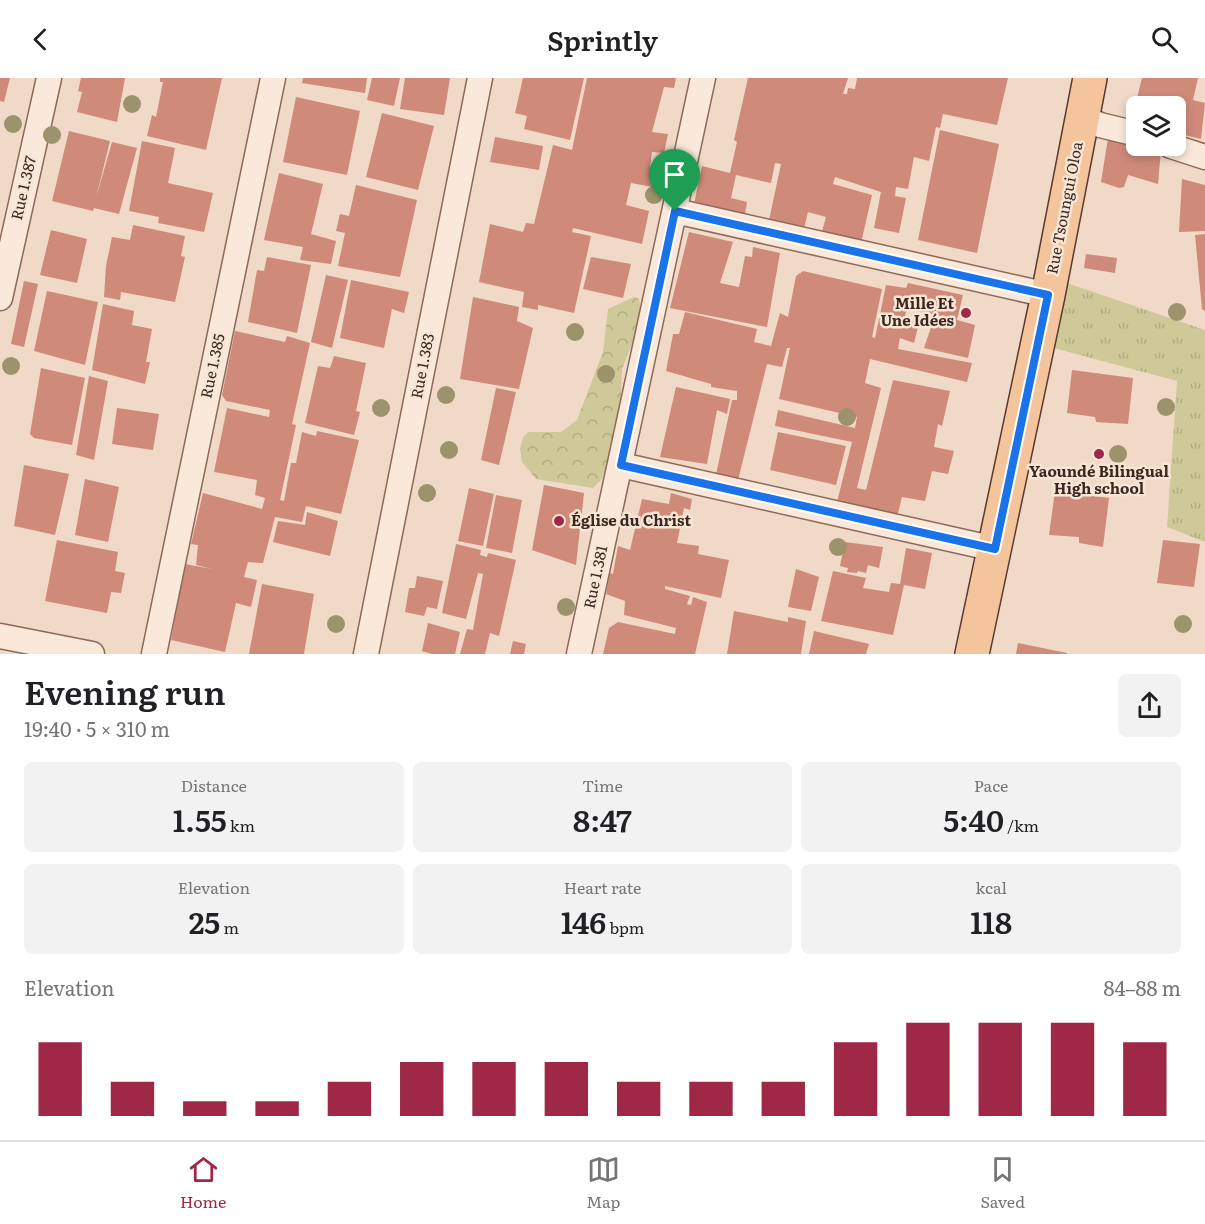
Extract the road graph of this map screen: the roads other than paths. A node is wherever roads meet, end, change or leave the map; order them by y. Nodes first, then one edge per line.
1 (49, 78) edge
2 (273, 78) edge
3 (480, 78) edge
4 (703, 78) edge
5 (1090, 78) edge
6 (1083, 117) junction
7 (1126, 131) edge
8 (1186, 151) edge
9 (1205, 157) edge
10 (675, 211) junction
11 (1048, 295) junction
12 (0, 298) edge
13 (621, 465) junction
14 (995, 549) junction
15 (0, 636) edge
16 (92, 654) edge
17 (154, 654) edge
18 (366, 654) edge
19 (579, 654) edge
20 (972, 654) edge

1 - 12 street, Rue 1.387
2 - 17 street, Rue 1.385
3 - 18 street, Rue 1.383
4 - 10 street, Rue 1.381
5 - 6 main road, Rue Tsoungui Oloa
6 - 7 street
6 - 11 main road, Rue Tsoungui Oloa
8 - 9 street
10 - 11 street
10 - 13 street, Rue 1.381
11 - 14 main road, Rue Tsoungui Oloa
13 - 14 street
13 - 19 street, Rue 1.381
14 - 20 main road, Rue Tsoungui Oloa
15 - 16 street

